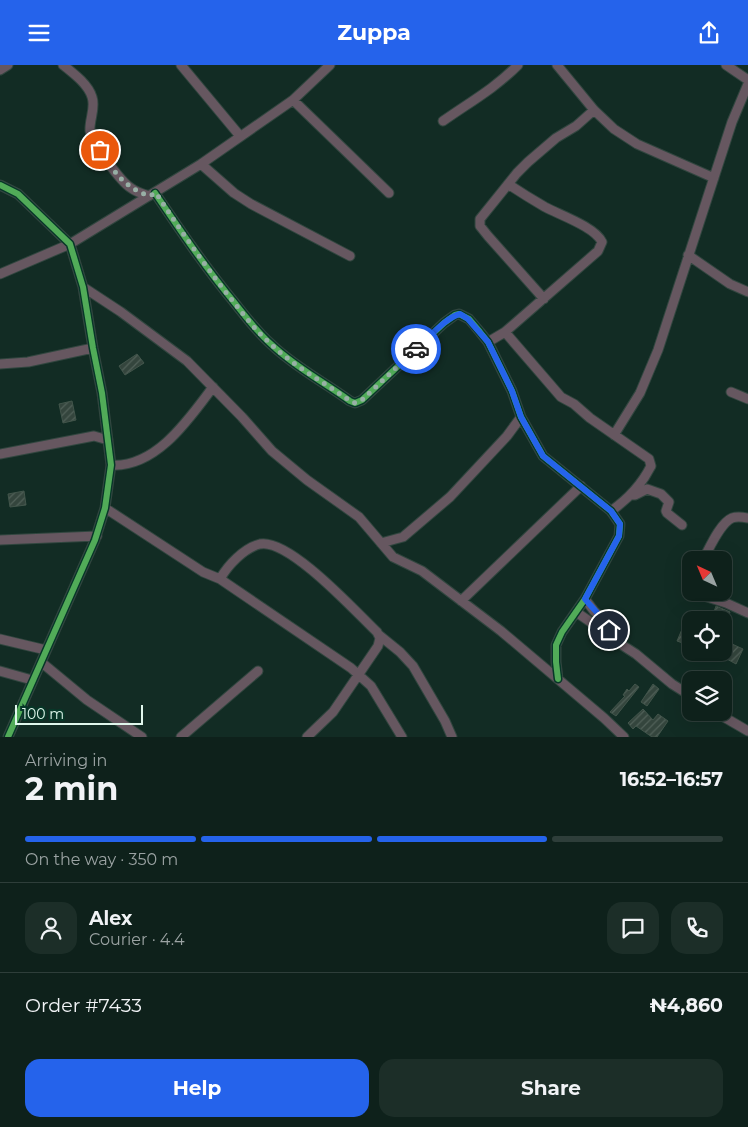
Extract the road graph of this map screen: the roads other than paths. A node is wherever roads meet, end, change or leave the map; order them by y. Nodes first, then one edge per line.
1 (8, 65) edge
2 (63, 65) edge
3 (181, 65) edge
4 (330, 65) edge
5 (518, 65) edge
6 (557, 65) edge
7 (726, 65) edge
8 (0, 69) edge
9 (748, 80) edge
10 (748, 84) edge
11 (293, 99) junction
12 (594, 110) junction
13 (443, 121) dead end
14 (240, 136) junction
15 (201, 164) junction
16 (714, 178) junction
17 (508, 184) junction
18 (0, 185) edge
19 (389, 193) dead end
20 (152, 194) junction
21 (70, 244) junction
22 (688, 255) junction
23 (350, 256) dead end
24 (0, 274) edge
25 (83, 287) junction
26 (748, 292) edge
27 (544, 299) junction
28 (505, 332) junction
29 (488, 342) junction
30 (93, 348) junction
31 (0, 364) edge
32 (213, 387) junction
33 (731, 393) dead end
34 (748, 399) edge
35 (521, 417) junction
36 (106, 425) junction
37 (614, 435) junction
38 (94, 436) junction
39 (108, 440) junction
40 (0, 454) edge
41 (111, 465) junction
42 (581, 486) junction
43 (630, 495) junction
44 (105, 508) junction
45 (611, 511) junction
46 (748, 518) edge
47 (682, 525) dead end
48 (97, 535) junction
49 (0, 540) edge
50 (381, 543) junction
51 (708, 551) edge
52 (220, 579) junction
53 (585, 599) junction
54 (461, 601) junction
55 (720, 601) edge
56 (576, 612) junction
57 (748, 613) edge
58 (609, 630) junction
59 (379, 635) junction
60 (0, 639) edge
61 (46, 650) junction
62 (41, 662) junction
63 (0, 671) edge
64 (258, 671) dead end
65 (358, 675) junction
66 (558, 679) junction
67 (32, 680) junction
68 (682, 690) edge
69 (731, 721) edge
70 (748, 731) edge
71 (622, 736) edge
72 (8, 737) edge
73 (142, 737) edge
74 (181, 737) edge
75 (307, 737) edge
76 (402, 737) edge
77 (452, 737) edge

1 - 8 street
2 - 20 street
3 - 14 street
4 - 11 street
5 - 13 street
6 - 12 street
7 - 9 street
10 - 16 street
11 - 14 street
11 - 19 street
12 - 16 street
12 - 17 street
14 - 15 street
15 - 20 street
15 - 23 street
16 - 22 street
17 - 27 street
17 - 27 street
18 - 21 street
20 - 21 street
20 - 29 street
21 - 24 street
21 - 25 street
22 - 26 street
22 - 37 street
25 - 30 street
25 - 32 street
27 - 28 street
28 - 29 street
28 - 37 street
29 - 35 street
30 - 31 street
30 - 36 street
32 - 41 street
32 - 50 street
33 - 34 street
35 - 42 street
35 - 50 street
36 - 38 street
36 - 39 street
37 - 43 street
38 - 39 street
38 - 40 street
39 - 41 street
41 - 44 street
42 - 45 street
42 - 54 street
43 - 45 street
43 - 47 street
44 - 48 street
44 - 52 street
45 - 53 street
46 - 51 street
48 - 49 street
48 - 61 street
50 - 54 street
52 - 59 street
52 - 65 street
53 - 56 street
53 - 58 street
54 - 66 street
55 - 57 street
56 - 58 street
56 - 66 street
58 - 68 street
59 - 65 street
59 - 77 street
60 - 61 street
61 - 62 street
62 - 67 street
62 - 73 street
63 - 67 street
64 - 74 street
65 - 75 street
65 - 76 street
66 - 71 street
67 - 72 street
69 - 70 street

